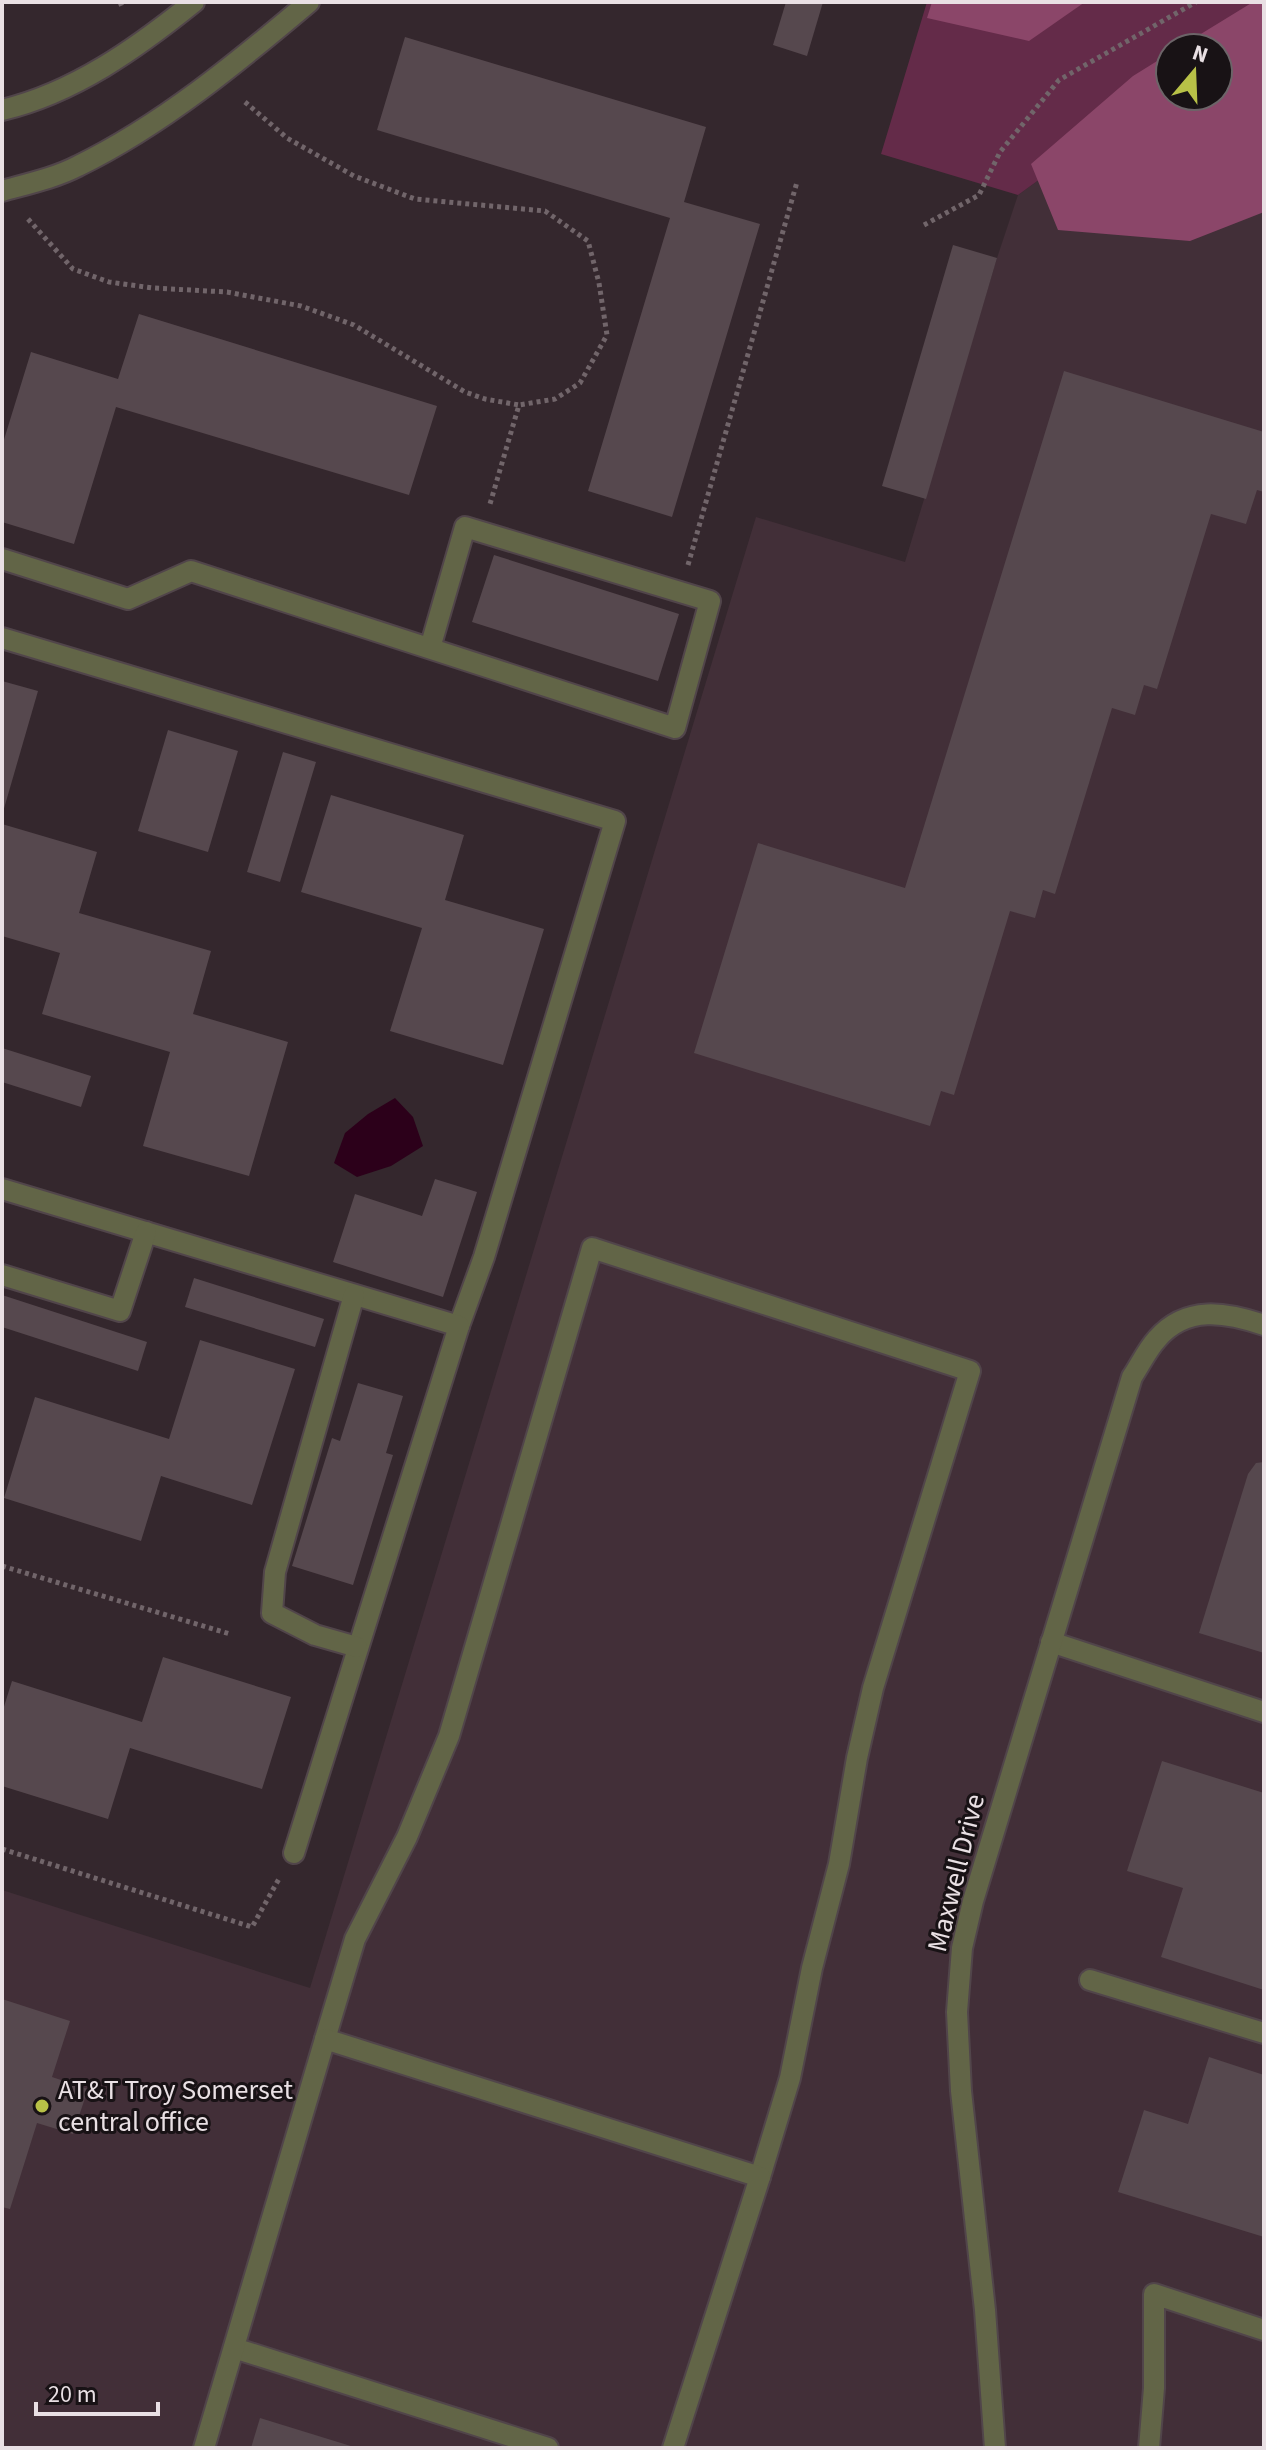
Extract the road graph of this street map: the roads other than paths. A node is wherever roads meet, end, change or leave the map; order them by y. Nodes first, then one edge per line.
1 (194, 2) edge
2 (309, 2) edge
3 (2, 110) edge
4 (2, 191) edge
5 (2, 559) edge
6 (2, 638) edge
7 (430, 648) junction
8 (2, 1189) edge
9 (146, 1232) junction
10 (2, 1275) edge
11 (354, 1295) junction
12 (1264, 1325) edge
13 (459, 1326) junction
14 (1051, 1642) junction
15 (357, 1647) junction
16 (1264, 1712) edge
17 (294, 1853) road end
18 (1090, 1980) dead end
19 (1264, 2033) edge
20 (325, 2039) junction
21 (760, 2177) junction
22 (1264, 2330) edge
23 (234, 2348) junction
24 (204, 2448) edge
25 (548, 2448) edge
26 (673, 2448) edge
27 (995, 2448) edge
28 (1149, 2448) edge

1 - 3 street
2 - 4 street
5 - 7 street
6 - 13 street
7 - 7 street
8 - 9 street
9 - 10 street
9 - 11 street
11 - 13 street
11 - 15 street
12 - 14 street, Maxwell Drive
13 - 15 street
14 - 16 street
14 - 27 street, Maxwell Drive
15 - 17 street
18 - 19 street
20 - 21 street
20 - 21 street
20 - 23 street
21 - 26 street
22 - 28 street
23 - 24 street
23 - 25 street

